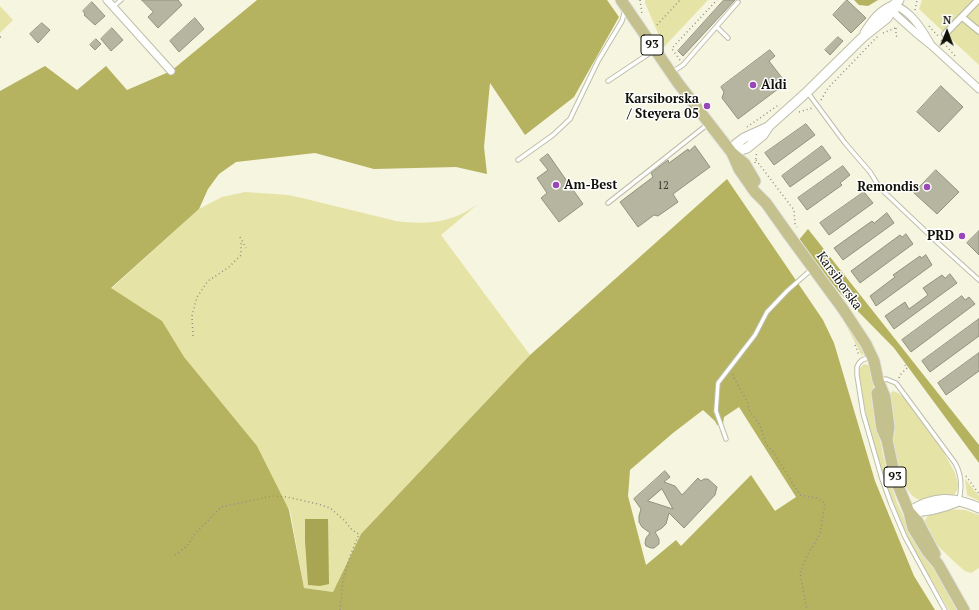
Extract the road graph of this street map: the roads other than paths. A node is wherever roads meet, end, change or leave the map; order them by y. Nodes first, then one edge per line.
1 (107, 0) edge
2 (121, 0) edge
3 (978, 0) edge
4 (625, 2) edge
5 (738, 2) dead end
6 (896, 3) edge
7 (114, 7) junction
8 (962, 17) junction
9 (717, 27) junction
10 (979, 31) edge
11 (945, 34) dead end
12 (728, 38) dead end
13 (655, 50) junction
14 (171, 71) dead end
15 (671, 73) junction
16 (608, 81) dead end
17 (979, 89) edge
18 (807, 92) junction
19 (709, 123) junction
20 (732, 153) junction
21 (518, 160) dead end
22 (608, 203) dead end
23 (813, 268) junction
24 (979, 280) edge
25 (872, 357) junction
26 (878, 380) junction
27 (726, 439) dead end
28 (959, 501) junction
29 (979, 508) edge
30 (909, 512) junction
31 (945, 610) edge
32 (964, 610) edge

1 - 7 street
2 - 7 lane
3 - 8 street
4 - 13 main road, Karsiborska / 93
4 - 21 lane
5 - 9 lane
6 - 17 street
6 - 18 street
7 - 14 street
8 - 10 street
8 - 11 street
9 - 12 lane
9 - 15 lane
13 - 15 main road, Karsiborska / 93
13 - 16 lane
15 - 19 main road, Karsiborska / 93
18 - 20 street
18 - 24 lane
19 - 20 main road, Karsiborska / 93
19 - 22 lane
20 - 23 main road, Karsiborska / 93
23 - 25 main road, Karsiborska / 93
23 - 27 lane
25 - 26 main road, Karsiborska / 93
25 - 31 lane
26 - 28 lane
26 - 30 main road, Karsiborska / 93
28 - 29 street
28 - 30 street
30 - 32 main road, 93

